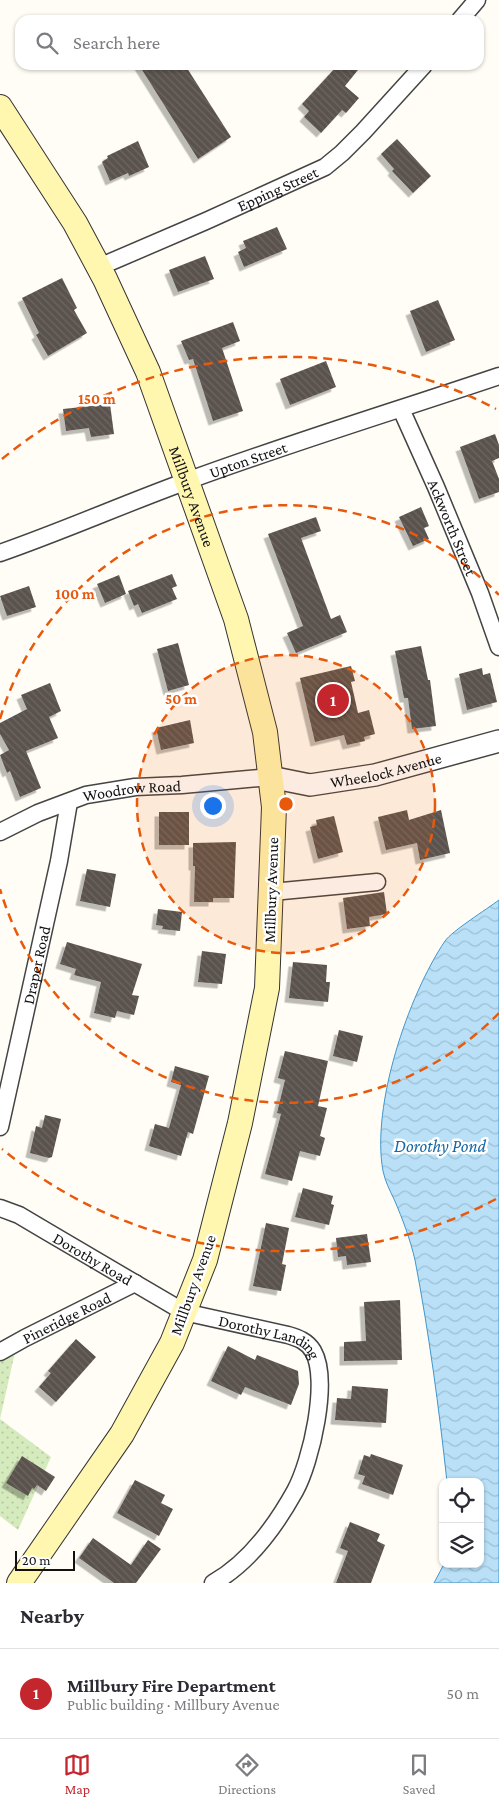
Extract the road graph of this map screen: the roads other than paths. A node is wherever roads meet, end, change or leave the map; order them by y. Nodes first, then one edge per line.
1 (477, 0) edge
2 (464, 15) edge
3 (419, 70) edge
4 (0, 107) edge
5 (99, 267) junction
6 (499, 376) edge
7 (401, 409) junction
8 (186, 482) junction
9 (0, 553) edge
10 (499, 647) edge
11 (499, 741) edge
12 (270, 777) junction
13 (69, 802) junction
14 (0, 832) edge
15 (377, 882) dead end
16 (272, 892) junction
17 (0, 1127) edge
18 (0, 1208) edge
19 (134, 1283) junction
20 (184, 1312) junction
21 (0, 1352) edge
22 (19, 1583) edge
23 (213, 1583) edge

1 - 2 street
3 - 5 street, Epping Street
4 - 5 main road, Millbury Avenue
5 - 8 main road, Millbury Avenue
6 - 7 street, Upton Street
7 - 8 street, Upton Street
7 - 10 street, Ackworth Street
8 - 9 street, Upton Street
8 - 12 main road, Millbury Avenue
11 - 12 street, Wheelock Avenue
12 - 13 street, Woodrow Road
12 - 16 main road, Millbury Avenue
13 - 14 street, Woodrow Road
13 - 17 street, Draper Road
15 - 16 street
16 - 20 main road, Millbury Avenue
18 - 19 street, Dorothy Road
19 - 20 street, Dorothy Road
19 - 21 street, Pineridge Road
20 - 22 main road, Millbury Avenue
20 - 23 street, Dorothy Landing

